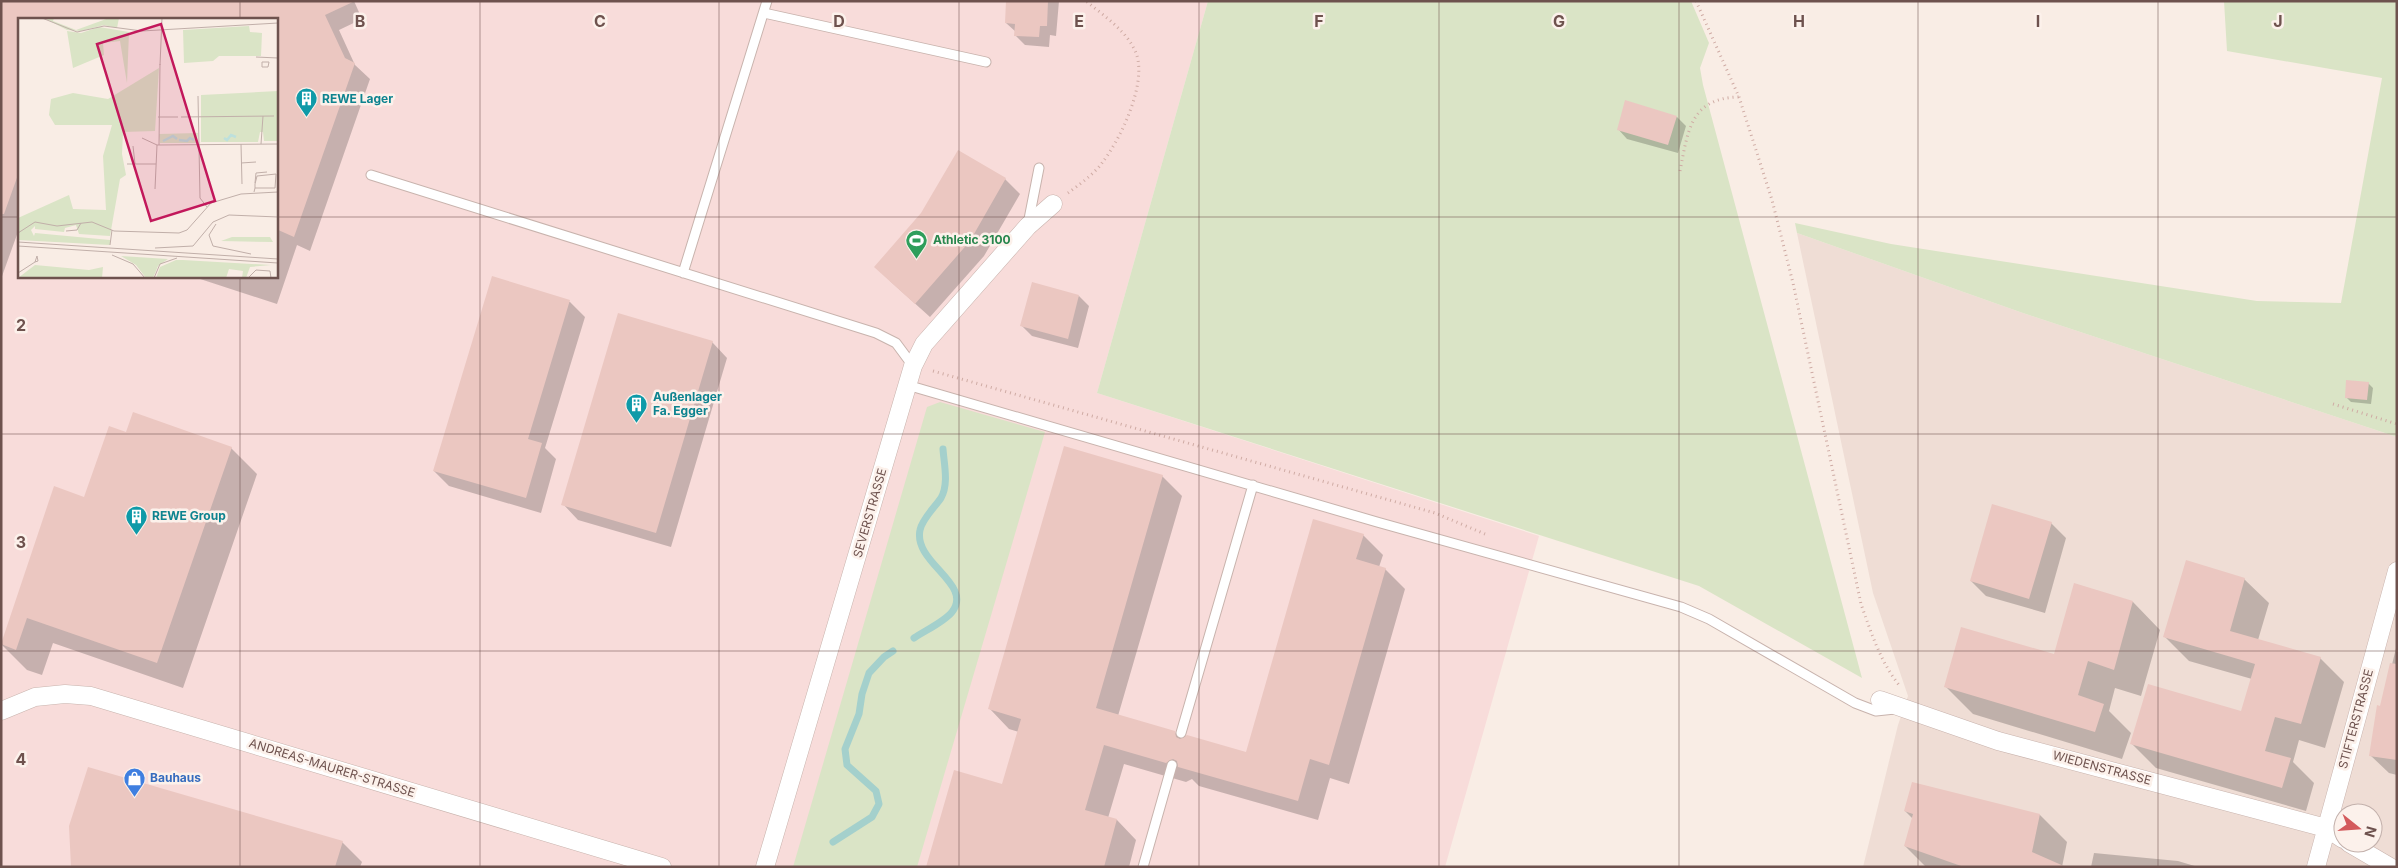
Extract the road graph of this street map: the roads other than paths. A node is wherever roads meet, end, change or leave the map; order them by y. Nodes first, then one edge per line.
1 (767, 1) edge
2 (764, 13) junction
3 (986, 62) dead end
4 (1039, 168) dead end
5 (371, 175) dead end
6 (1053, 204) road end
7 (1028, 226) junction
8 (683, 273) junction
9 (913, 366) junction
10 (908, 385) junction
11 (1253, 484) junction
12 (2397, 571) edge
13 (1880, 700) dead end
14 (1902, 708) junction
15 (1, 711) edge
16 (1181, 733) dead end
17 (1172, 765) dead end
18 (2326, 828) junction
19 (2333, 833) edge
20 (2367, 853) edge
21 (662, 867) edge
22 (765, 867) edge
23 (1143, 867) edge
24 (2316, 867) edge
25 (2390, 867) edge

1 - 2 lane
2 - 3 lane
2 - 8 lane
4 - 7 lane
5 - 8 lane
6 - 7 street, SEVERSTRASSE
7 - 9 street, SEVERSTRASSE
8 - 9 lane
9 - 10 street, SEVERSTRASSE
10 - 11 lane
10 - 22 street, SEVERSTRASSE
11 - 14 lane
11 - 16 lane
12 - 18 street, STIFTERSTRASSE
13 - 14 street, WIEDENSTRASSE
14 - 18 street, WIEDENSTRASSE
15 - 21 street, ANDREAS-MAURER-STRASSE
17 - 23 lane
18 - 19 street, WIEDENSTRASSE
18 - 24 street, STIFTERSTRASSE
20 - 25 street

